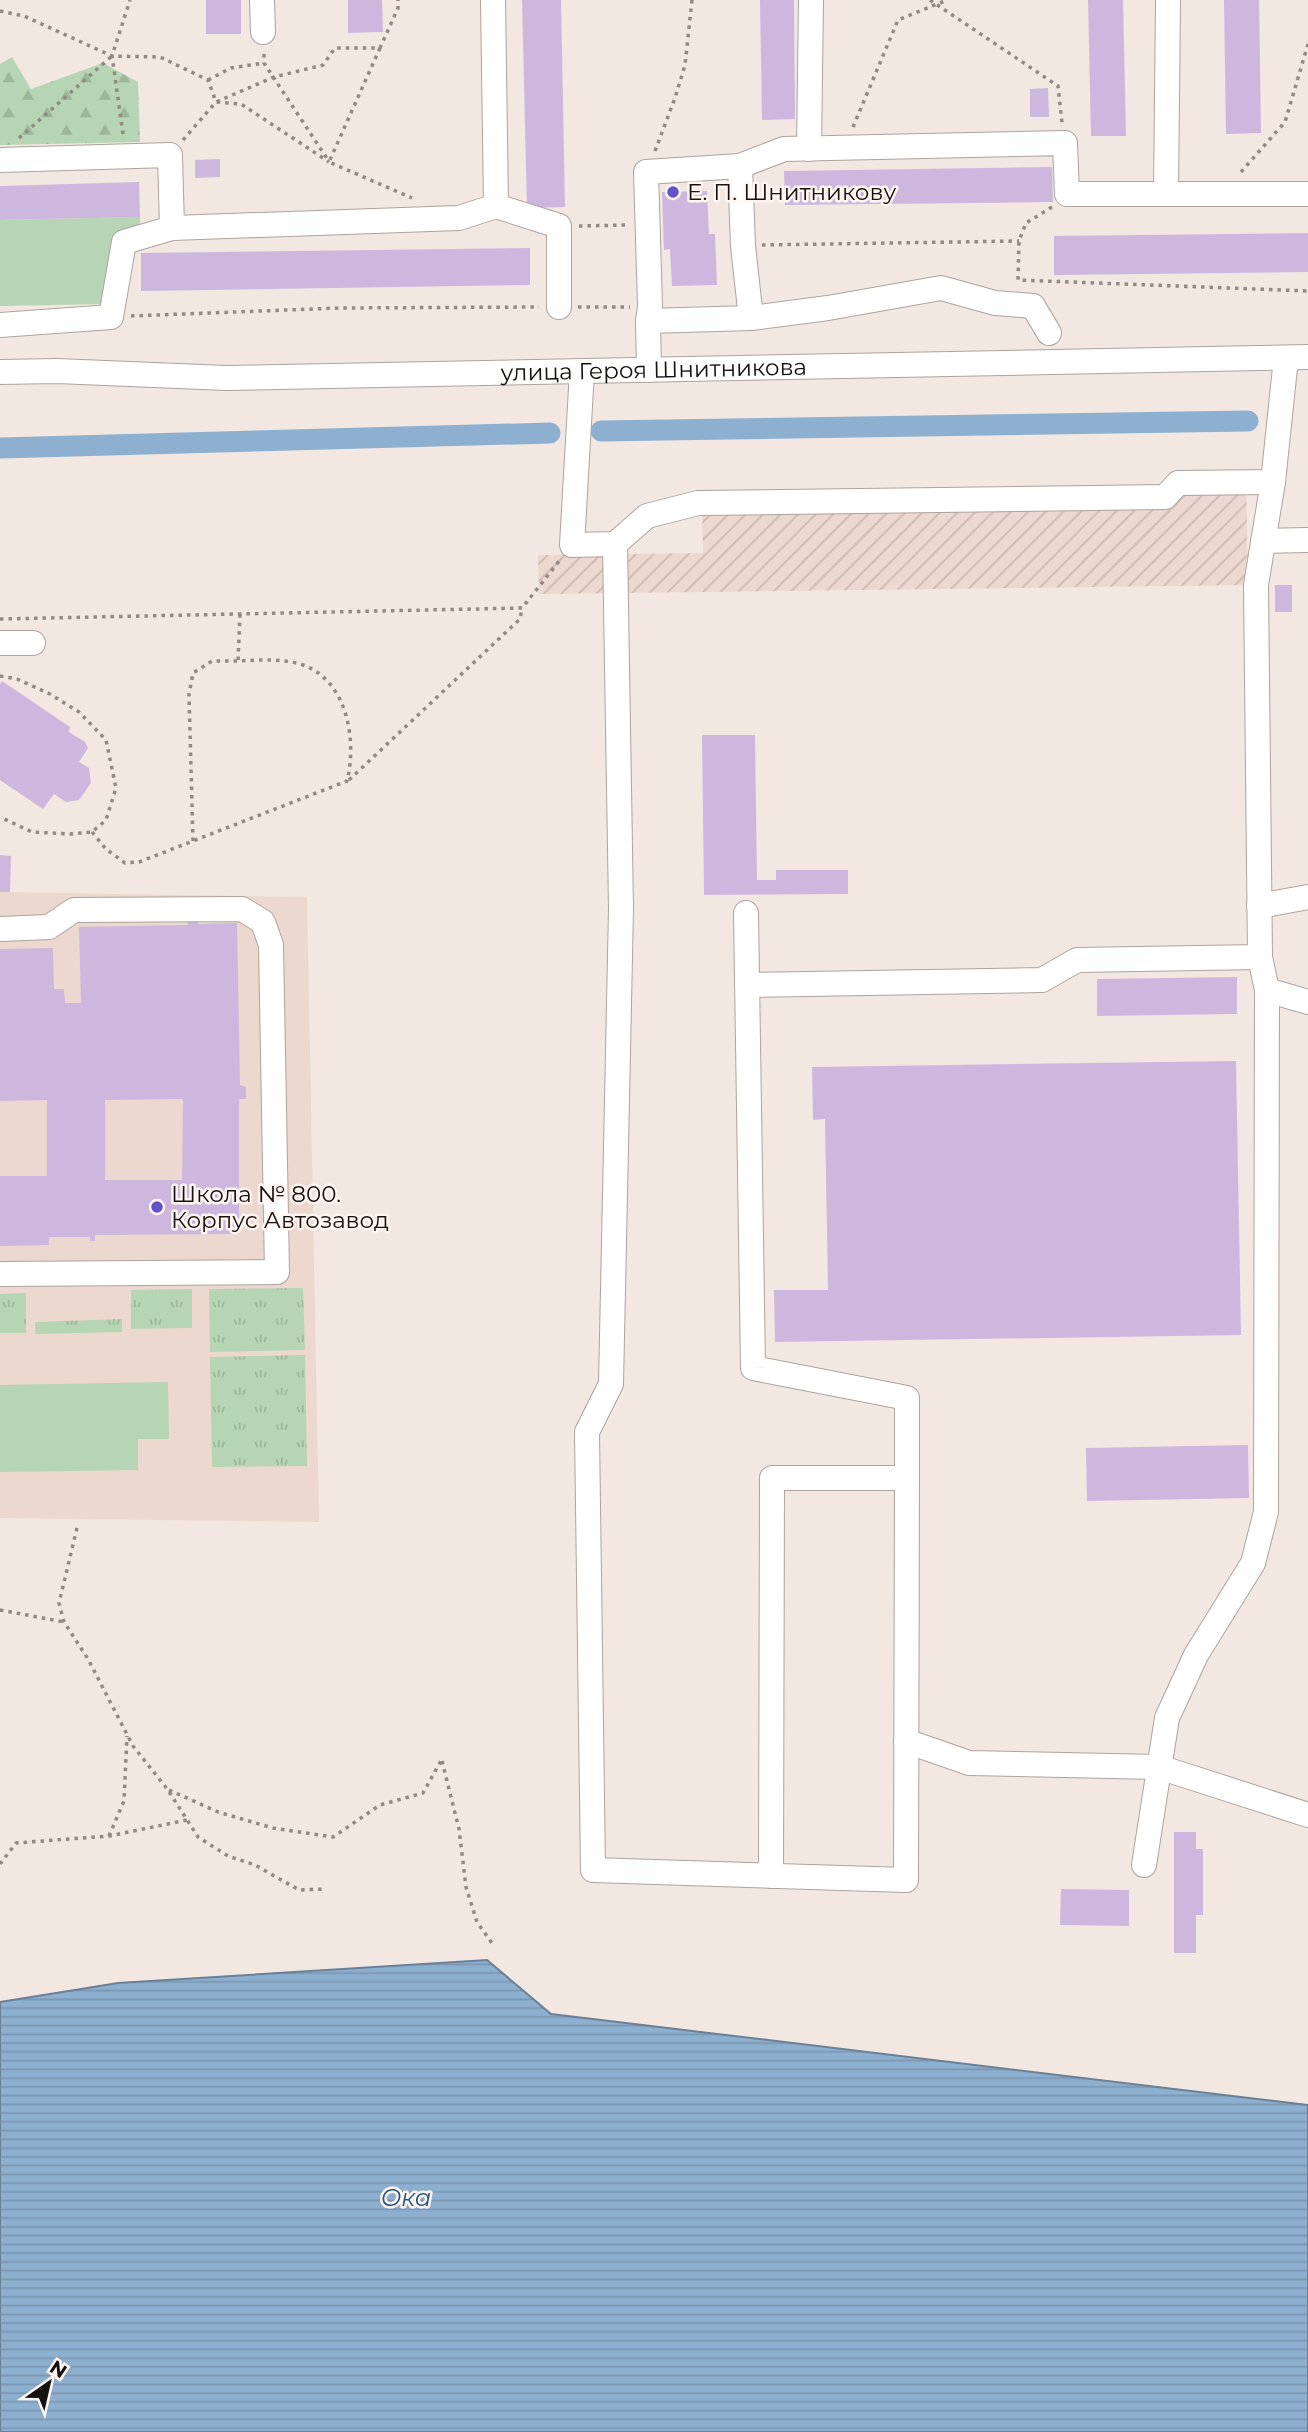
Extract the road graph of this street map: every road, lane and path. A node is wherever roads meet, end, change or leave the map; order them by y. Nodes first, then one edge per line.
1 (130, 0) edge
2 (262, 0) edge
3 (398, 0) edge
4 (493, 0) edge
5 (692, 0) edge
6 (811, 0) edge
7 (930, 0) edge
8 (947, 0) edge
9 (1168, 0) edge
10 (935, 4) junction
11 (0, 10) edge
12 (263, 32) joint
13 (1308, 44) edge
14 (380, 48) junction
15 (112, 56) junction
16 (264, 63) junction
17 (274, 77) junction
18 (208, 79) junction
19 (216, 102) junction
20 (1065, 143) junction
21 (844, 148) junction
22 (809, 149) junction
23 (5, 153) edge
24 (170, 155) junction
25 (126, 156) junction
26 (329, 162) junction
27 (740, 166) junction
28 (646, 172) junction
29 (1066, 185) junction
30 (1166, 194) junction
31 (1221, 194) junction
32 (1308, 194) edge
33 (424, 203) dead end
34 (496, 206) junction
35 (647, 225) junction
36 (559, 226) junction
37 (172, 228) junction
38 (1019, 241) junction
39 (743, 246) junction
40 (1308, 291) edge
41 (559, 307) dead end
42 (451, 308) dead end
43 (111, 317) junction
44 (751, 318) junction
45 (648, 321) junction
46 (0, 326) edge
47 (1049, 333) dead end
48 (1297, 357) edge
49 (649, 370) junction
50 (582, 371) junction
51 (0, 372) edge
52 (1273, 482) junction
53 (1308, 540) edge
54 (1263, 541) junction
55 (615, 544) junction
56 (572, 545) junction
57 (522, 608) junction
58 (240, 614) junction
59 (0, 619) edge
60 (0, 643) edge
61 (33, 643) dead end
62 (238, 661) junction
63 (0, 676) edge
64 (347, 781) junction
65 (0, 817) edge
66 (92, 832) junction
67 (193, 841) junction
68 (1308, 897) edge
69 (1259, 906) junction
70 (746, 913) dead end
71 (0, 929) edge
72 (1260, 957) junction
73 (747, 985) junction
74 (1266, 990) junction
75 (1308, 1002) edge
76 (0, 1274) edge
77 (907, 1478) junction
78 (76, 1528) dead end
79 (0, 1611) edge
80 (64, 1622) junction
81 (127, 1735) junction
82 (906, 1741) junction
83 (1159, 1768) junction
84 (167, 1790) junction
85 (1308, 1815) edge
86 (187, 1820) junction
87 (109, 1836) junction
88 (0, 1864) edge
89 (1144, 1865) dead end
90 (771, 1876) junction
91 (326, 1889) dead end
92 (494, 1947) dead end

1 - 15 path
2 - 12 street
3 - 14 path
4 - 34 street
5 - 28 path
6 - 22 street
7 - 10 path
8 - 10 path
9 - 30 street
10 - 20 path
10 - 21 path
11 - 15 path
12 - 16 path
13 - 31 path
14 - 17 path
14 - 26 path
15 - 18 path
15 - 23 path
15 - 25 path
16 - 17 path
16 - 18 path
17 - 19 path
17 - 26 path
18 - 19 path
19 - 24 path
19 - 26 path
20 - 21 street
20 - 29 street
21 - 22 street
22 - 27 street
23 - 25 street
24 - 25 street
24 - 37 street
26 - 33 path
27 - 28 street
27 - 39 street
28 - 35 street
29 - 30 street
29 - 38 path
30 - 31 street
31 - 32 street
34 - 36 street
34 - 37 street
35 - 36 path
35 - 45 street
36 - 41 street
37 - 43 street
38 - 39 path
38 - 40 path
39 - 44 street
42 - 43 path
43 - 46 street
44 - 45 street
44 - 47 street
45 - 49 street
48 - 49 street, улица Героя Шнитникова
48 - 52 street
49 - 50 street, улица Героя Шнитникова
50 - 51 street, улица Героя Шнитникова
50 - 56 street
52 - 54 street
52 - 55 street
53 - 54 street
54 - 69 street
55 - 56 street
55 - 90 street
56 - 57 path
57 - 58 path
57 - 64 path
58 - 59 path
58 - 62 path
60 - 61 street
62 - 64 path
62 - 67 path
63 - 66 path
64 - 67 path
65 - 66 path
66 - 67 path
68 - 69 street
69 - 72 street
70 - 73 street
71 - 76 street
72 - 73 street
72 - 74 street
73 - 77 street
74 - 75 street
74 - 83 street
77 - 82 street
77 - 90 street
78 - 80 path
79 - 80 path
80 - 81 path
81 - 84 path
81 - 87 path
82 - 83 street
82 - 90 street
83 - 85 street
83 - 89 street
84 - 86 path
84 - 92 path
86 - 87 path
86 - 91 path
87 - 88 path

